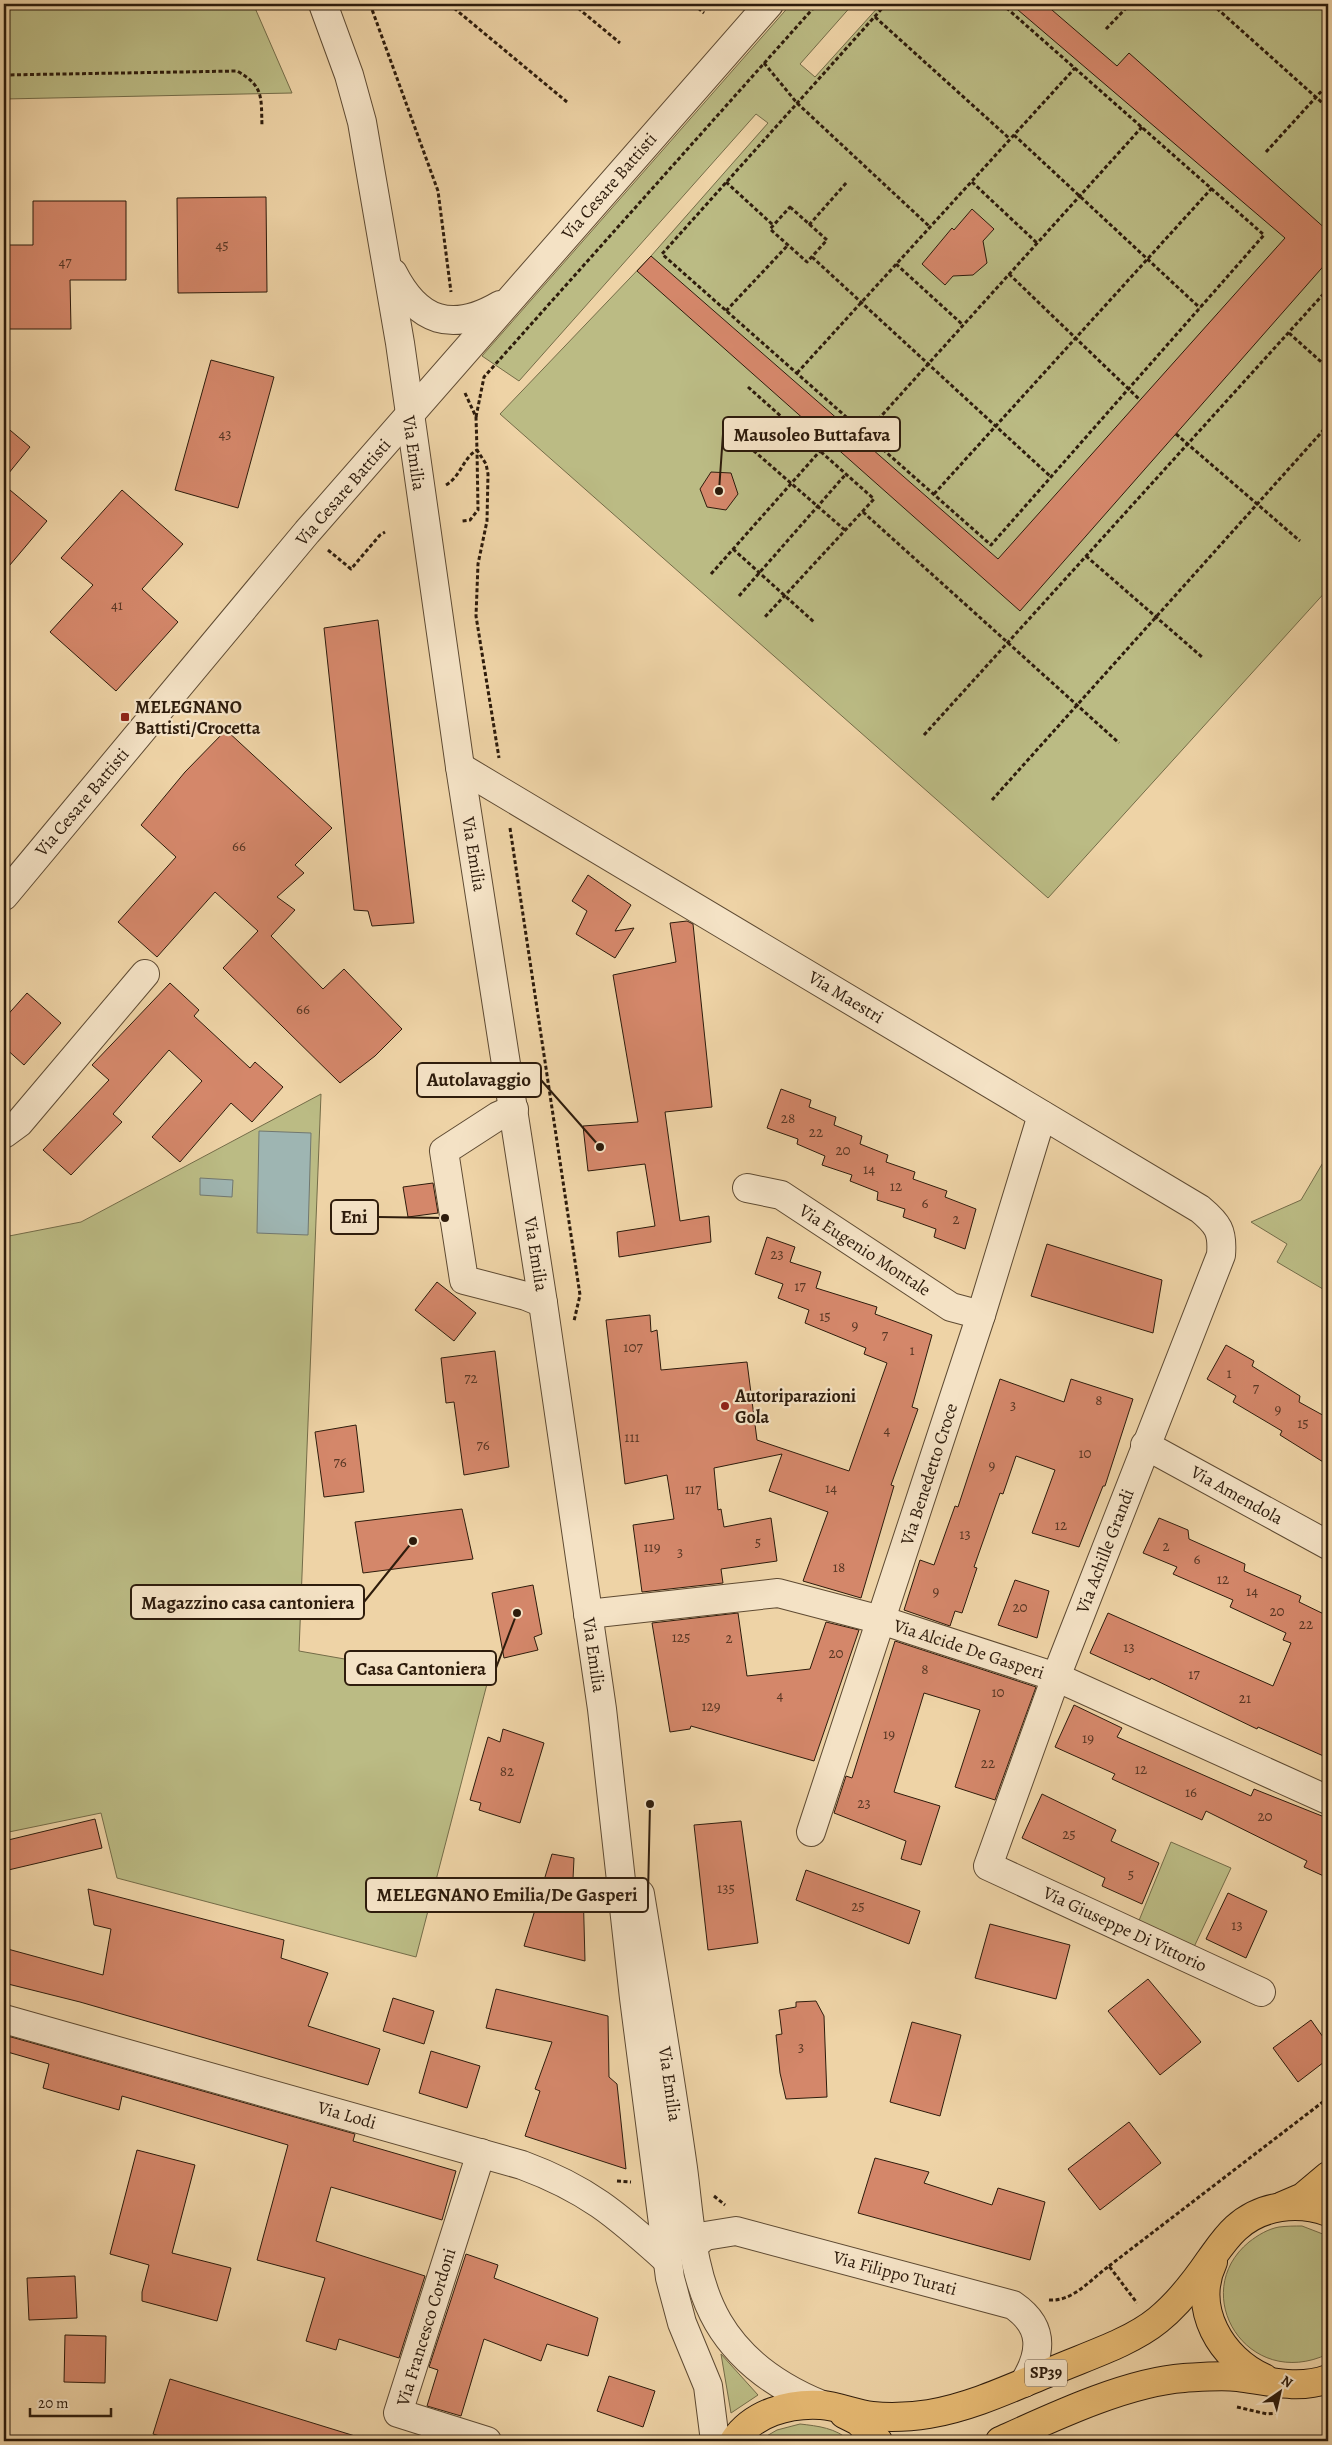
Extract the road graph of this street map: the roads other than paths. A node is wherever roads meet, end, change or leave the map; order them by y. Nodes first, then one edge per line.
1 (323, 4) edge
2 (769, 4) edge
3 (387, 261) junction
4 (508, 301) junction
5 (409, 414) junction
6 (460, 767) junction
7 (4, 896) edge
8 (145, 974) dead end
9 (514, 1109) junction
10 (1042, 1114) junction
11 (4, 1134) edge
12 (747, 1188) dead end
13 (1222, 1237) joint
14 (543, 1303) junction
15 (982, 1315) junction
16 (1145, 1445) junction
17 (1328, 1545) edge
18 (588, 1614) junction
19 (881, 1620) junction
20 (1056, 1677) junction
21 (602, 1709) junction
22 (1328, 1800) edge
23 (811, 1832) dead end
24 (988, 1866) joint
25 (1261, 1992) dead end
26 (4, 2020) edge
27 (481, 2153) junction
28 (1328, 2176) edge
29 (1280, 2206) junction
30 (1328, 2212) edge
31 (693, 2246) junction
32 (1220, 2247) junction
33 (667, 2260) junction
34 (1269, 2381) junction
35 (1325, 2382) edge
36 (1024, 2383) junction
37 (828, 2407) junction
38 (487, 2441) edge
39 (716, 2441) edge
40 (734, 2441) edge
41 (878, 2441) edge
42 (1000, 2441) edge

1 - 3 street, Via Emilia
2 - 4 street, Via Cesare Battisti
3 - 4 street
3 - 5 street, Via Emilia
4 - 5 street, Via Cesare Battisti
5 - 6 street, Via Emilia
5 - 7 street, Via Cesare Battisti
6 - 9 street, Via Emilia
6 - 10 street, Via Maestri
8 - 11 street
9 - 14 street, Via Emilia
9 - 14 street
10 - 13 street, Via Maestri
10 - 15 street, Via Benedetto Croce
12 - 15 street, Via Eugenio Montale
13 - 16 street, Via Achille Grandi
14 - 18 street, Via Emilia
15 - 19 street, Via Benedetto Croce
16 - 17 street, Via Amendola
16 - 20 street, Via Achille Grandi
18 - 19 street, Via Alcide De Gasperi
18 - 21 street, Via Emilia
19 - 20 street, Via Alcide De Gasperi
19 - 23 street, Via Benedetto Croce
20 - 22 street, Via Alcide De Gasperi
20 - 24 street, Via Achille Grandi
21 - 31 street, Via Emilia
21 - 33 street, Via Emilia
24 - 25 street, Via Giuseppe Di Vittorio
26 - 27 street, Via Lodi
27 - 33 street, Via Lodi
27 - 38 street, Via Francesco Cordoni
28 - 29 main road, SP39
29 - 30 main road, SP39
29 - 32 main road, SP39
31 - 36 street, Via Filippo Turati
31 - 37 street, Via Emilia
32 - 34 main road, SP39
32 - 36 main road, SP39
33 - 39 street, Via Emilia
34 - 35 main road, SP39
34 - 42 main road, SP39
36 - 37 main road, SP39
37 - 40 main road, SP39
37 - 41 main road, SP39

